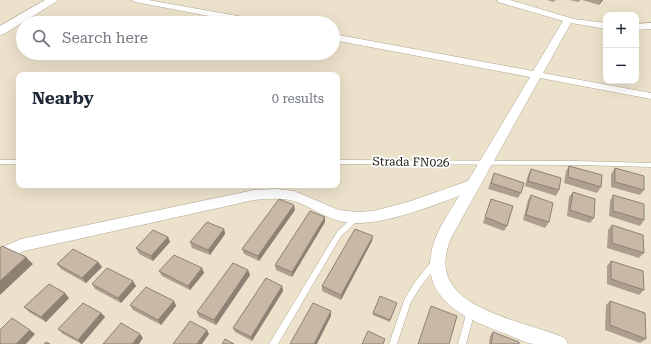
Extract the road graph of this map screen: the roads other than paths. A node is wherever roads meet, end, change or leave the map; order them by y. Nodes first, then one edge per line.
1 (53, 0) edge
2 (64, 0) edge
3 (135, 0) edge
4 (501, 0) edge
5 (26, 16) edge
6 (38, 16) edge
7 (222, 16) edge
8 (568, 20) junction
9 (16, 22) edge
10 (603, 26) edge
11 (639, 26) edge
12 (651, 26) edge
13 (16, 29) edge
14 (0, 31) edge
15 (340, 38) edge
16 (0, 39) edge
17 (536, 74) junction
18 (651, 96) edge
19 (0, 162) edge
20 (16, 162) edge
21 (340, 162) edge
22 (485, 163) junction
23 (651, 166) edge
24 (472, 185) junction
25 (356, 218) junction
26 (0, 255) edge
27 (438, 260) junction
28 (471, 310) junction
29 (273, 344) edge
30 (393, 344) edge
31 (462, 344) edge
32 (559, 344) edge

1 - 5 main road
2 - 6 main road
3 - 7 street
4 - 8 street
8 - 10 street
8 - 17 street
9 - 14 main road
11 - 12 street
13 - 16 main road
15 - 17 street
17 - 18 street
17 - 22 street
19 - 20 lane
21 - 22 lane, Strada FN026
22 - 23 lane, Strada FN026
22 - 24 street
24 - 25 street
24 - 27 street
25 - 26 street
25 - 29 lane
27 - 28 street
27 - 30 lane
28 - 31 lane
28 - 32 street

